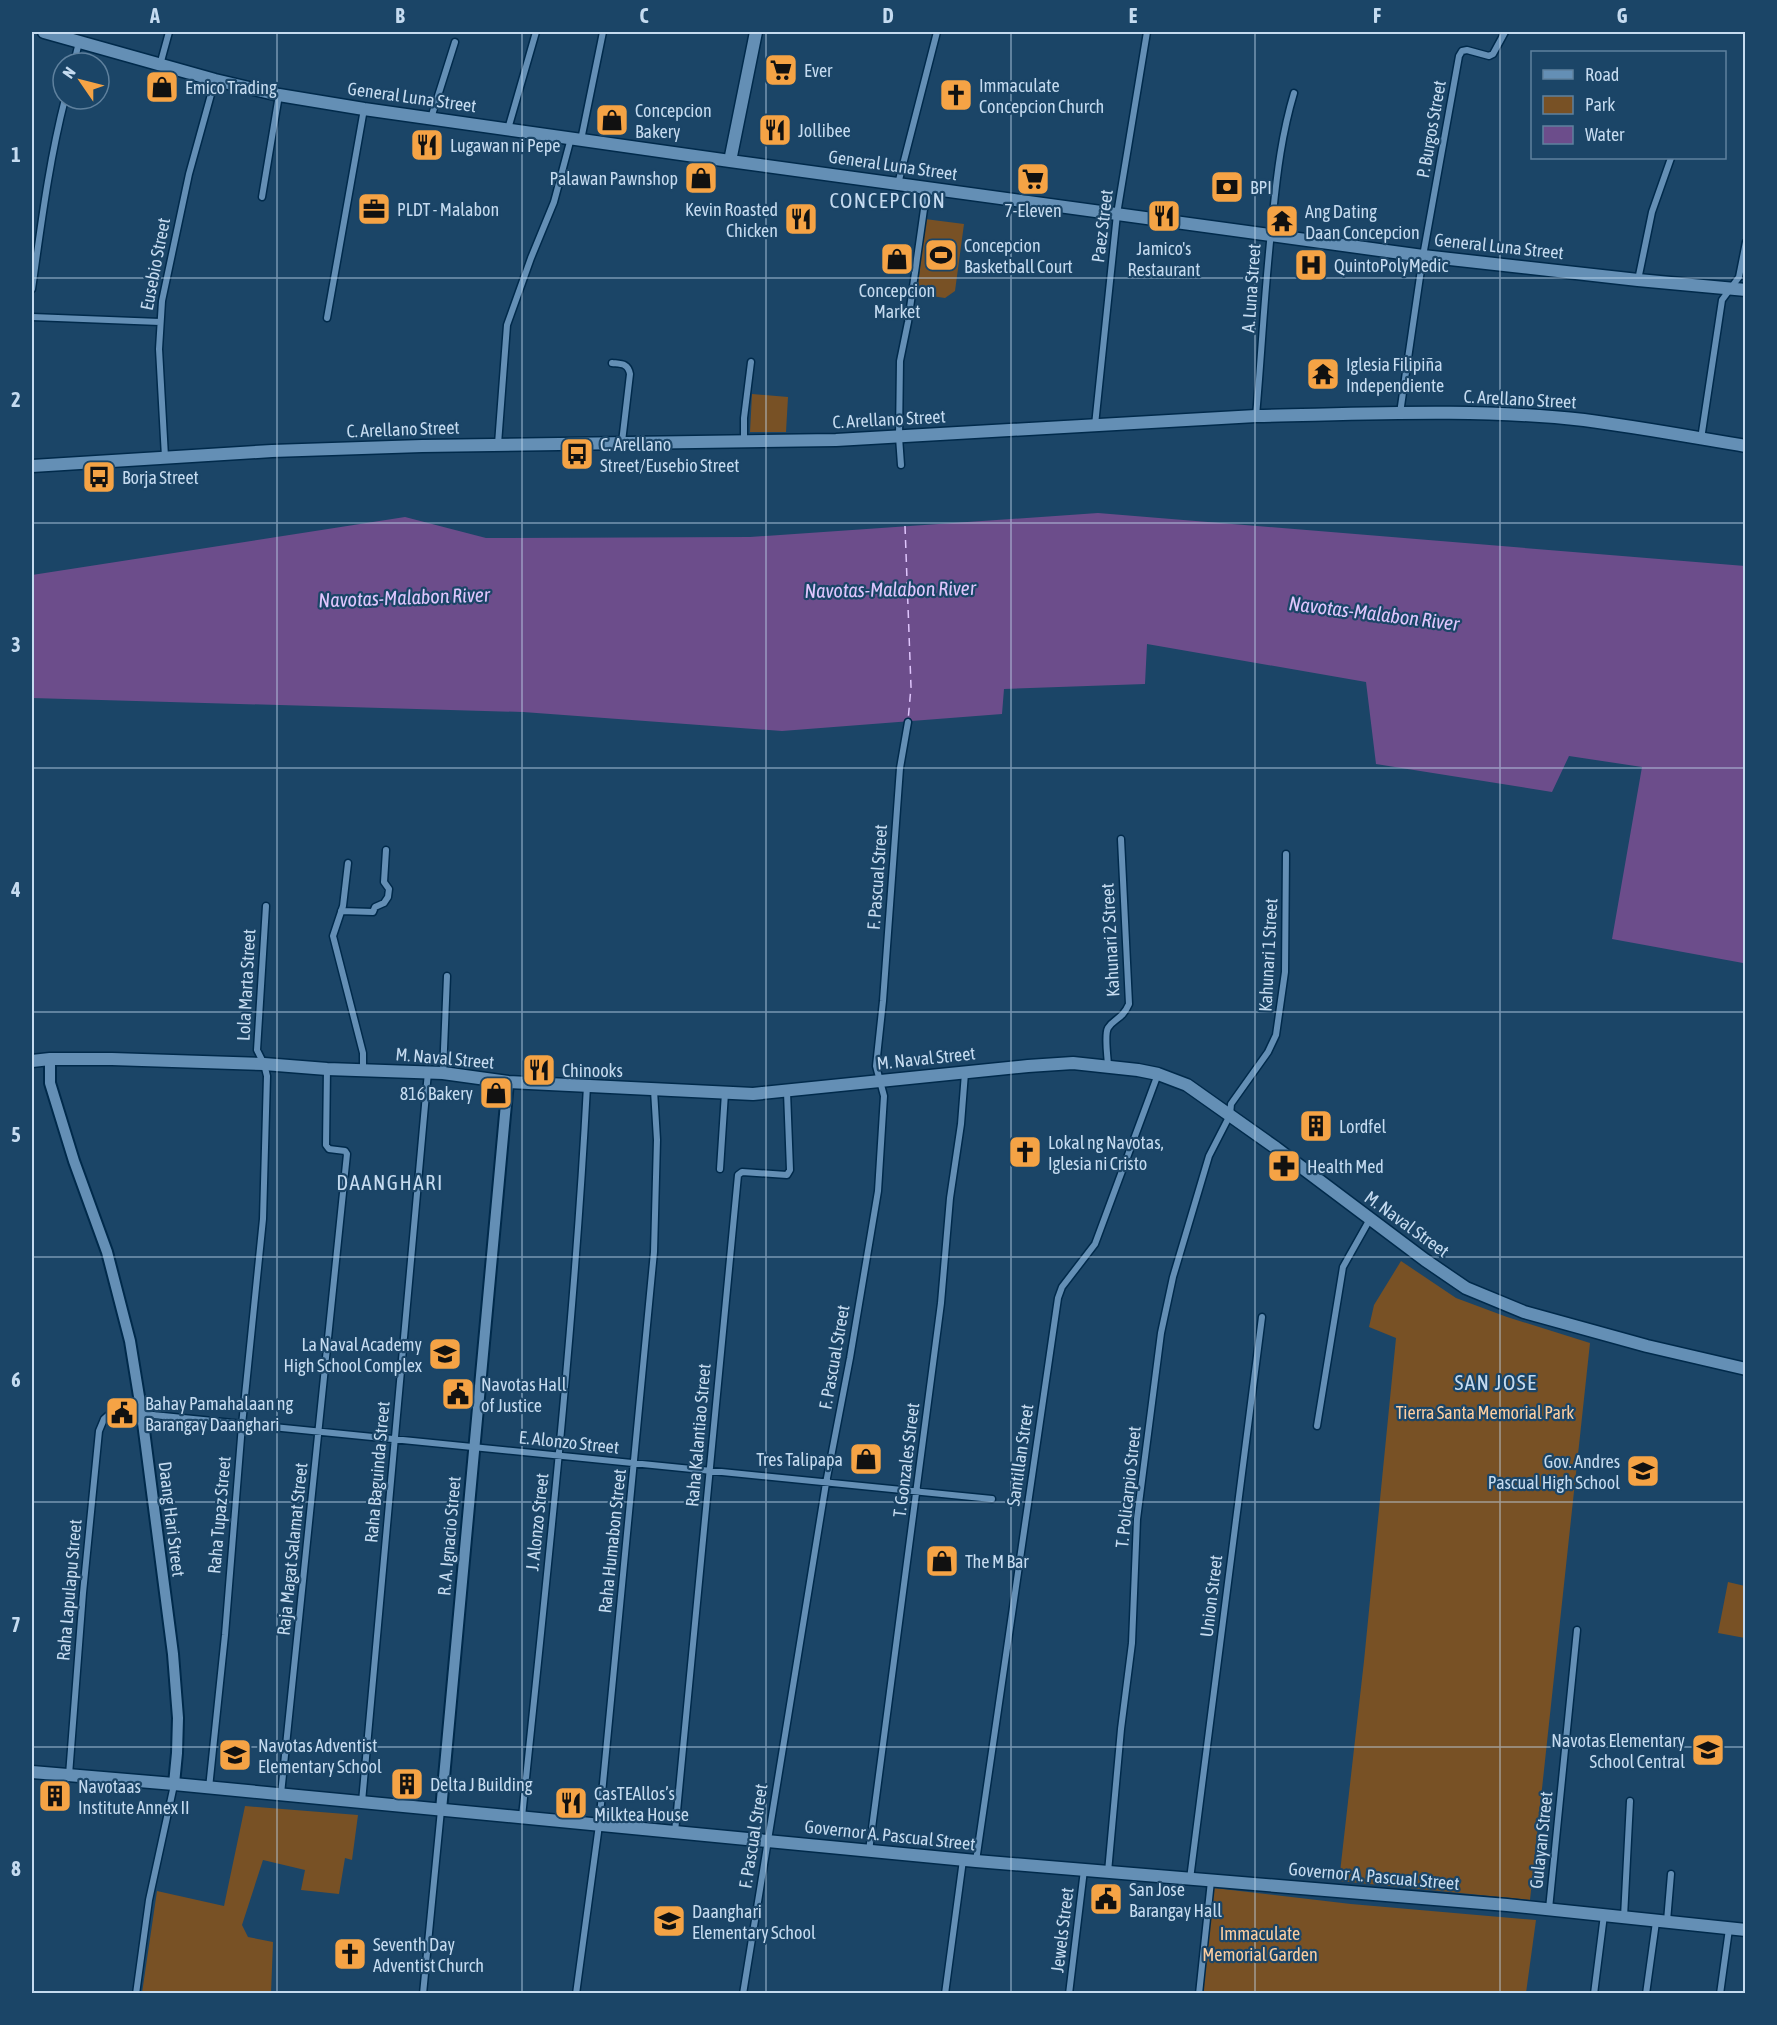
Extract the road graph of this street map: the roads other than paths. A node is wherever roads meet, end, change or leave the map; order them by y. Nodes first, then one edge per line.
1 (44, 32) edge
2 (169, 32) edge
3 (536, 32) edge
4 (603, 32) edge
5 (756, 32) edge
6 (937, 32) edge
7 (1147, 32) edge
8 (1505, 32) edge
9 (79, 42) junction
10 (455, 42) dead end
11 (77, 51) edge
12 (160, 65) junction
13 (215, 80) junction
14 (1294, 93) dead end
15 (279, 95) junction
16 (364, 109) junction
17 (62, 111) edge
18 (431, 118) junction
19 (508, 129) junction
20 (576, 139) junction
21 (1671, 159) edge
22 (730, 161) junction
23 (898, 184) junction
24 (927, 188) junction
25 (262, 197) dead end
26 (1117, 214) junction
27 (1271, 235) junction
28 (1746, 242) edge
29 (1423, 256) junction
30 (1638, 280) junction
31 (1730, 288) junction
32 (32, 290) edge
33 (1746, 290) edge
34 (32, 317) edge
35 (327, 318) dead end
36 (160, 322) junction
37 (751, 362) dead end
38 (612, 363) dead end
39 (1400, 414) junction
40 (1256, 416) junction
41 (1095, 425) junction
42 (899, 436) junction
43 (1701, 439) junction
44 (744, 441) junction
45 (622, 442) junction
46 (498, 444) junction
47 (1746, 446) edge
48 (165, 458) junction
49 (901, 465) dead end
50 (32, 466) edge
51 (908, 722) dead end
52 (1120, 839) dead end
53 (386, 850) dead end
54 (1286, 854) dead end
55 (348, 863) dead end
56 (266, 906) dead end
57 (341, 911) junction
58 (447, 976) dead end
59 (50, 1059) junction
60 (32, 1061) edge
61 (264, 1064) junction
62 (1108, 1067) junction
63 (327, 1069) junction
64 (363, 1071) junction
65 (428, 1072) junction
66 (443, 1073) junction
67 (965, 1073) junction
68 (1158, 1074) junction
69 (880, 1081) junction
70 (508, 1082) junction
71 (587, 1086) junction
72 (654, 1090) junction
73 (787, 1092) junction
74 (725, 1093) junction
75 (1230, 1115) junction
76 (720, 1169) dead end
77 (1370, 1219) junction
78 (1262, 1317) dead end
79 (1746, 1369) edge
80 (112, 1412) dead end
81 (138, 1414) junction
82 (242, 1425) junction
83 (1317, 1426) dead end
84 (319, 1432) junction
85 (395, 1440) junction
86 (474, 1448) junction
87 (559, 1456) junction
88 (634, 1463) junction
89 (710, 1471) junction
90 (826, 1482) junction
91 (918, 1492) junction
92 (992, 1499) dead end
93 (1577, 1630) dead end
94 (32, 1772) edge
95 (69, 1775) junction
96 (174, 1784) junction
97 (209, 1788) junction
98 (281, 1795) junction
99 (1630, 1801) dead end
100 (362, 1803) junction
101 (441, 1810) junction
102 (522, 1818) junction
103 (599, 1825) junction
104 (675, 1832) junction
105 (767, 1841) junction
106 (869, 1851) junction
107 (970, 1861) junction
108 (1084, 1870) junction
109 (1108, 1872) junction
110 (1671, 1874) dead end
111 (1190, 1879) junction
112 (1211, 1881) junction
113 (1549, 1910) junction
114 (1604, 1915) junction
115 (1623, 1917) junction
116 (1661, 1922) junction
117 (1729, 1928) junction
118 (1746, 1930) edge
119 (136, 1994) edge
120 (423, 1994) edge
121 (576, 1994) edge
122 (742, 1994) edge
123 (945, 1994) edge
124 (1069, 1994) edge
125 (1198, 1994) edge
126 (1594, 1994) edge
127 (1646, 1994) edge
128 (1720, 1994) edge

1 - 9 main road, General Luna Street
2 - 12 street
3 - 19 street
4 - 20 street
5 - 22 main road
6 - 23 street
7 - 26 street, Paez Street
8 - 29 street, P. Burgos Street
9 - 11 street
9 - 12 main road, General Luna Street
10 - 18 street
12 - 13 main road, General Luna Street
13 - 15 main road, General Luna Street
13 - 36 street, Eusebio Street
14 - 27 street, A. Luna Street
15 - 16 main road, General Luna Street
15 - 25 street
16 - 18 main road, General Luna Street
16 - 35 street
17 - 32 street
18 - 19 main road, General Luna Street
19 - 20 main road, General Luna Street
20 - 22 main road, General Luna Street
20 - 46 street
21 - 30 street
22 - 23 main road, General Luna Street
23 - 24 main road, General Luna Street
24 - 26 main road, General Luna Street
24 - 42 street
26 - 27 main road, General Luna Street
26 - 41 street, Paez Street
27 - 29 main road, General Luna Street
27 - 40 street, A. Luna Street
28 - 31 street
29 - 30 main road, General Luna Street
29 - 39 street, P. Burgos Street
30 - 31 main road, General Luna Street
31 - 33 main road, General Luna Street
31 - 43 street
34 - 36 street
36 - 48 street, Eusebio Street
37 - 44 street
38 - 45 street
39 - 40 main road, C. Arellano Street
39 - 43 main road, C. Arellano Street
40 - 41 main road, C. Arellano Street
41 - 42 main road, C. Arellano Street
42 - 44 main road, C. Arellano Street
42 - 49 street
43 - 47 main road, C. Arellano Street
44 - 45 main road, C. Arellano Street
45 - 46 main road, C. Arellano Street
46 - 48 main road, C. Arellano Street
48 - 50 main road, C. Arellano Street
51 - 69 street, F. Pascual Street
52 - 62 street, Kahunari 2 Street
53 - 57 street
54 - 75 street, Kahunari 1 Street
55 - 57 street
56 - 61 street, Lola Marta Street
57 - 64 street
58 - 66 street
59 - 60 main road, M. Naval Street
59 - 61 main road, M. Naval Street
59 - 81 street, Daang Hari Street
61 - 63 main road, M. Naval Street
61 - 82 street, Raha Tupaz Street
62 - 67 main road, M. Naval Street
62 - 68 main road, M. Naval Street
63 - 64 main road, M. Naval Street
63 - 84 street, Raja Magat Salamat Street
64 - 65 main road, M. Naval Street
65 - 66 main road, M. Naval Street
65 - 85 street, Raha Baguinda Street
66 - 70 main road, M. Naval Street
67 - 69 main road, M. Naval Street
67 - 91 street, T. Gonzales Street
68 - 75 main road, M. Naval Street
68 - 107 street, Santillan Street
69 - 73 main road, M. Naval Street
69 - 90 street, F. Pascual Street
70 - 71 main road, M. Naval Street
70 - 86 street, R. A. Ignacio Street
71 - 72 main road, M. Naval Street
71 - 87 street, J. Alonzo Street
72 - 74 main road, M. Naval Street
72 - 88 street, Raha Humabon Street
73 - 74 main road, M. Naval Street
73 - 89 street, Raha Kalantiao Street
74 - 76 street
75 - 77 main road, M. Naval Street
75 - 109 street, T. Policarpio Street
77 - 79 main road, M. Naval Street
77 - 83 street
78 - 111 street, Union Street
80 - 95 street, Raha Lapulapu Street
81 - 82 street, E. Alonzo Street
81 - 96 street, Daang Hari Street
82 - 84 street, E. Alonzo Street
82 - 97 street, Raha Tupaz Street
84 - 85 street, E. Alonzo Street
84 - 98 street, Raja Magat Salamat Street
85 - 86 street, E. Alonzo Street
85 - 100 street, Raha Baguinda Street
86 - 87 street, E. Alonzo Street
86 - 101 street, R. A. Ignacio Street
87 - 88 street, E. Alonzo Street
87 - 102 street, J. Alonzo Street
88 - 89 street, E. Alonzo Street
88 - 103 street, Raha Humabon Street
89 - 90 street, E. Alonzo Street
89 - 104 street, Raha Kalantiao Street
90 - 91 street, E. Alonzo Street
90 - 105 street, F. Pascual Street
91 - 92 street, E. Alonzo Street
91 - 106 street, T. Gonzales Street
93 - 113 street, Gulayan Street
94 - 95 main road, Governor A. Pascual Street
95 - 96 main road, Governor A. Pascual Street
96 - 97 main road, Governor A. Pascual Street
96 - 119 street, Daang Hari Street
97 - 98 main road, Governor A. Pascual Street
98 - 100 main road, Governor A. Pascual Street
99 - 115 street
100 - 101 main road, Governor A. Pascual Street
101 - 102 main road, Governor A. Pascual Street
101 - 120 street, R. A. Ignacio Street
102 - 103 main road, Governor A. Pascual Street
103 - 104 main road, Governor A. Pascual Street
103 - 121 street, Raha Humabon Street
104 - 105 main road, Governor A. Pascual Street
105 - 106 main road, Governor A. Pascual Street
105 - 122 street, F. Pascual Street
106 - 107 main road, Governor A. Pascual Street
107 - 108 main road, Governor A. Pascual Street
107 - 123 street, Santillan Street
108 - 109 main road, Governor A. Pascual Street
108 - 124 street, Jewels Street
109 - 111 main road, Governor A. Pascual Street
110 - 116 street
111 - 112 main road, Governor A. Pascual Street
112 - 113 main road, Governor A. Pascual Street
112 - 125 street
113 - 114 main road, Governor A. Pascual Street
114 - 115 main road, Governor A. Pascual Street
114 - 126 street
115 - 116 main road, Governor A. Pascual Street
116 - 117 main road, Governor A. Pascual Street
116 - 127 street
117 - 118 main road, Governor A. Pascual Street
117 - 128 street

